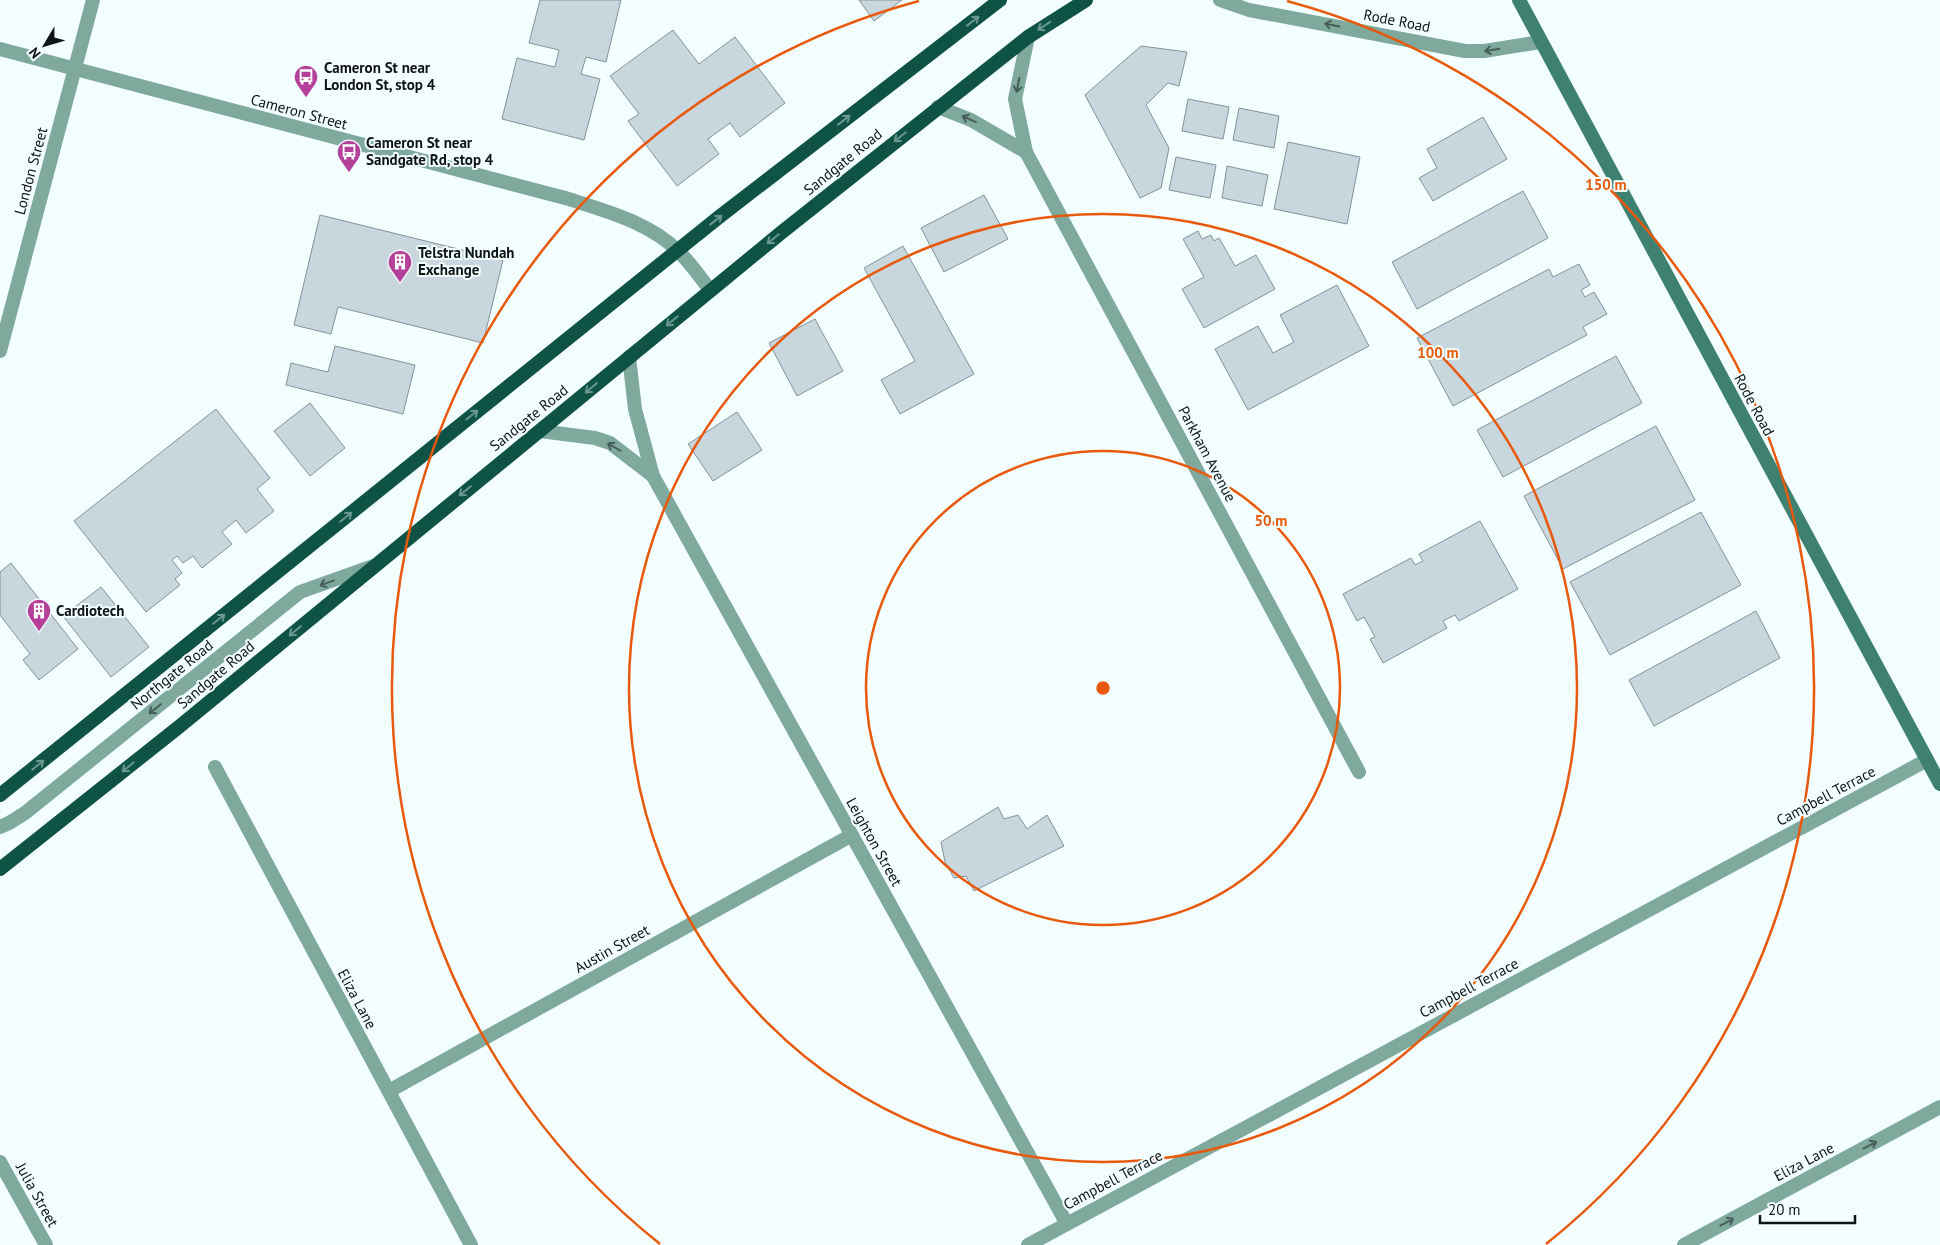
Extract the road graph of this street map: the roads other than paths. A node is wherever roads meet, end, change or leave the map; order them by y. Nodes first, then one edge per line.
1 (93, 0) edge
2 (1000, 0) edge
3 (1086, 0) edge
4 (1220, 0) edge
5 (1519, 0) edge
6 (1028, 37) junction
7 (1540, 42) junction
8 (0, 49) edge
9 (74, 69) junction
10 (938, 107) junction
11 (1026, 152) junction
12 (678, 250) junction
13 (710, 290) junction
14 (0, 351) edge
15 (629, 357) junction
16 (540, 431) junction
17 (653, 476) junction
18 (373, 566) junction
19 (1927, 760) junction
20 (215, 767) dead end
21 (1359, 772) dead end
22 (1940, 784) edge
23 (0, 796) edge
24 (0, 827) edge
25 (852, 835) junction
26 (0, 869) edge
27 (388, 1091) junction
28 (1940, 1107) edge
29 (0, 1162) edge
30 (1067, 1224) junction
31 (46, 1245) edge
32 (471, 1245) edge
33 (1028, 1245) edge
34 (1684, 1245) edge

1 - 9 street, London Street
12 -> 2 highway, Sandgate Road
3 -> 6 highway, Sandgate Road
7 -> 4 street, Rode Road
5 - 7 main road, Rode Road
6 - 10 highway, Sandgate Road
6 -> 11 street, Parkham Avenue
7 - 19 main road, Rode Road
8 - 9 street, Cameron Street
9 - 12 street, Cameron Street
9 - 14 street, London Street
11 -> 10 street
10 -> 13 highway, Sandgate Road
11 - 21 street, Parkham Avenue
12 - 13 street, Cameron Street
23 -> 12 highway, Sandgate Road
13 -> 15 highway, Sandgate Road
15 -> 16 highway, Sandgate Road
15 - 17 street, Leighton Street
17 -> 16 street, Leighton Street
16 -> 18 highway, Sandgate Road
17 - 25 street, Leighton Street
18 -> 24 street, Northgate Road
18 -> 26 highway, Sandgate Road
19 - 22 main road, Rode Road
19 - 30 street, Campbell Terrace
20 - 27 street, Eliza Lane
25 - 27 street, Austin Street
25 - 30 street, Leighton Street
27 - 32 street, Eliza Lane
34 -> 28 street, Eliza Lane
29 - 31 street, Julia Street
30 - 33 street, Campbell Terrace

